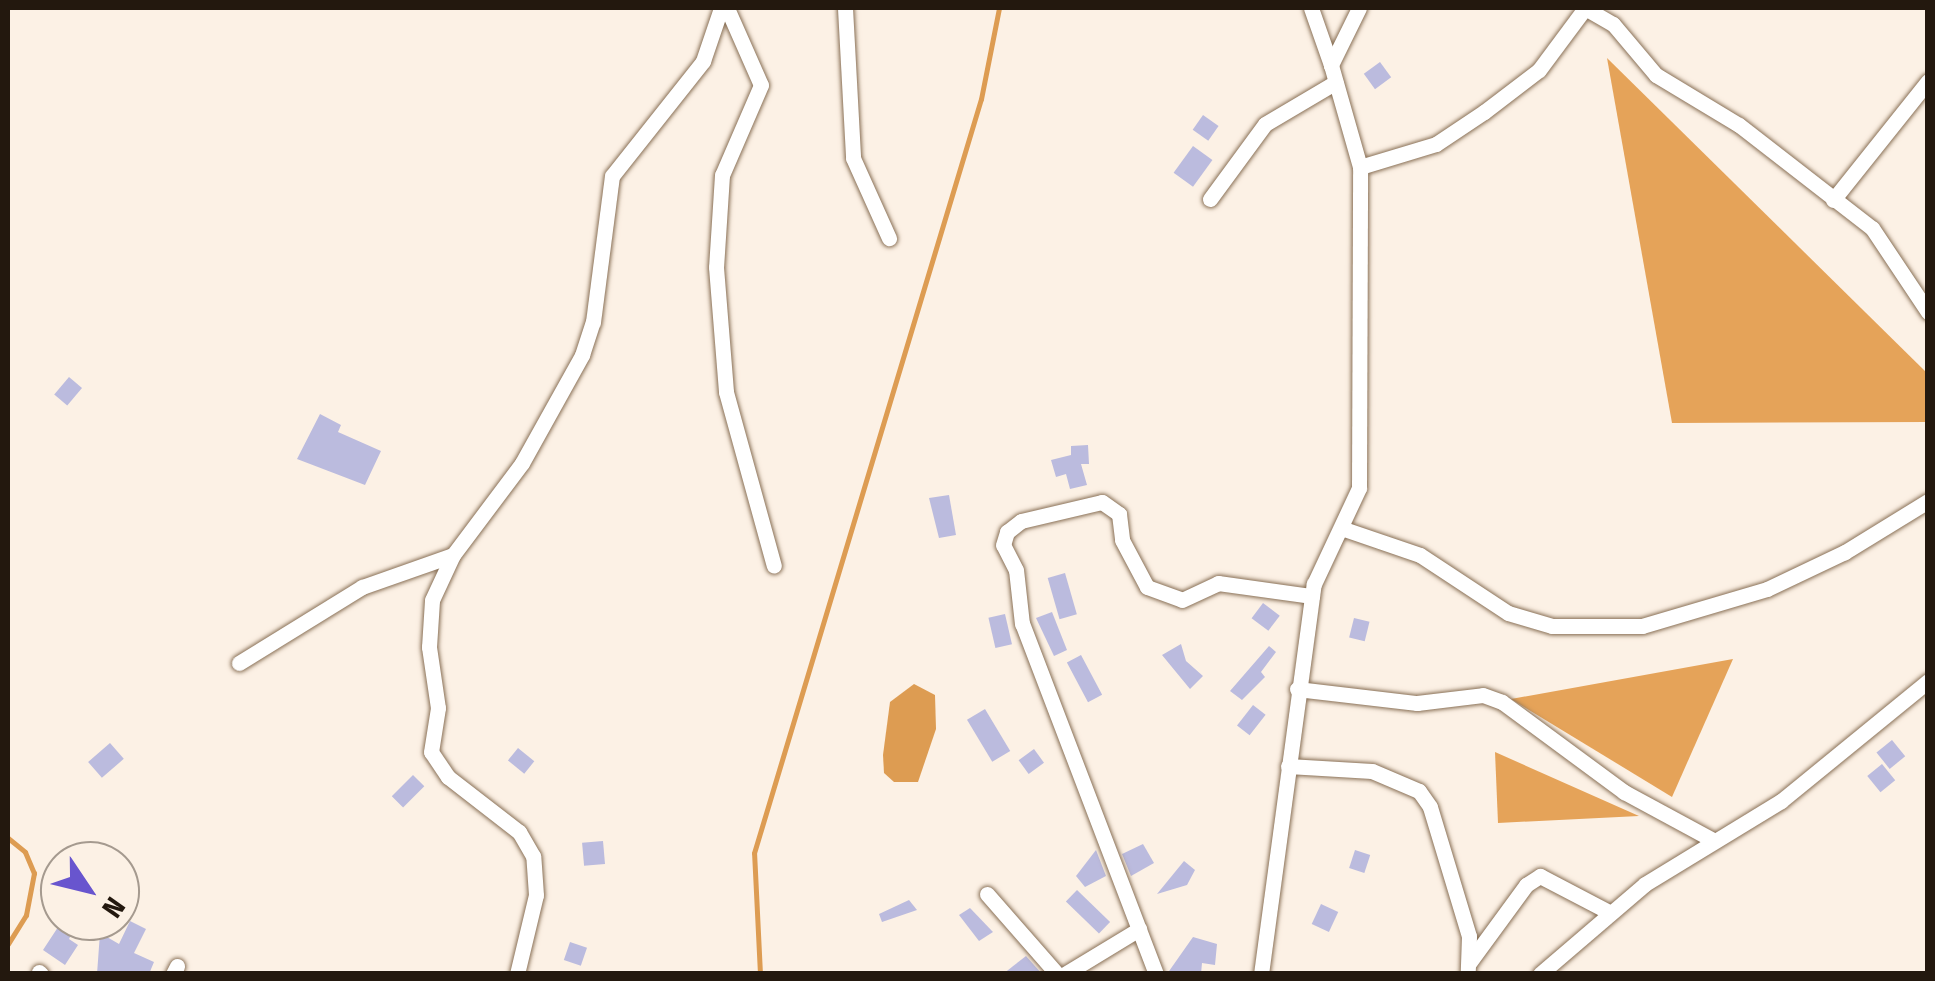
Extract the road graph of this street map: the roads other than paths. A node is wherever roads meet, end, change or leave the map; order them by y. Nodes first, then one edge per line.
1 (724, 8) edge
2 (845, 8) edge
3 (1311, 8) edge
4 (1359, 8) edge
5 (1585, 8) edge
6 (1331, 65) junction
7 (1928, 81) edge
8 (1336, 82) junction
9 (1360, 166) junction
10 (1210, 199) dead end
11 (1834, 200) junction
12 (889, 238) dead end
13 (1928, 312) edge
14 (1928, 501) edge
15 (1344, 528) junction
16 (452, 554) junction
17 (774, 566) dead end
18 (1312, 596) junction
19 (239, 663) dead end
20 (1928, 681) edge
21 (1297, 689) junction
22 (1288, 766) junction
23 (1712, 839) junction
24 (987, 894) dead end
25 (1609, 912) junction
26 (1139, 929) junction
27 (1468, 969) edge
28 (517, 974) edge
29 (1056, 974) edge
30 (1064, 974) edge
31 (1156, 974) edge
32 (1262, 974) edge
33 (1540, 974) edge

1 - 16 street
1 - 17 street
2 - 12 street
3 - 6 street
4 - 6 street
5 - 9 street
5 - 11 street
6 - 8 street
7 - 11 street
8 - 9 street
8 - 10 street
9 - 15 street
11 - 13 street
14 - 15 street
15 - 18 street
16 - 19 street
16 - 28 street
18 - 21 street
18 - 26 street
20 - 23 street
21 - 22 street
21 - 23 street
22 - 27 street
22 - 32 street
23 - 25 street
24 - 29 street
25 - 27 street
25 - 33 street
26 - 30 street
26 - 31 street

